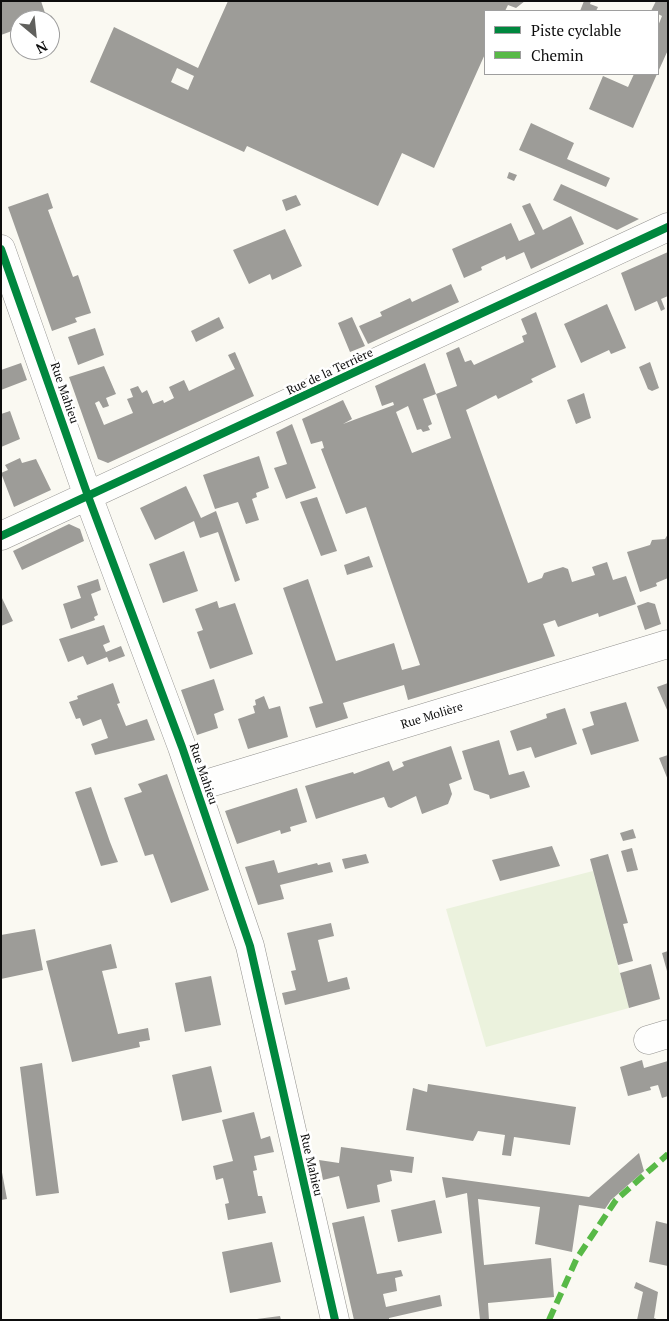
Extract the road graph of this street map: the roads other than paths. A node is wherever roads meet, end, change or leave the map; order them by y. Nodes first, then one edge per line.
1 (668, 227) edge
2 (3, 259) edge
3 (88, 496) junction
4 (1, 536) edge
5 (668, 644) edge
6 (196, 787) junction
7 (335, 1320) edge

1 - 3 street, Rue de la Terrière
2 - 3 street, Rue Mahieu
3 - 4 street, Rue de la Terrière
3 - 6 street, Rue Mahieu
5 - 6 street, Rue Molière
6 - 7 street, Rue Mahieu

